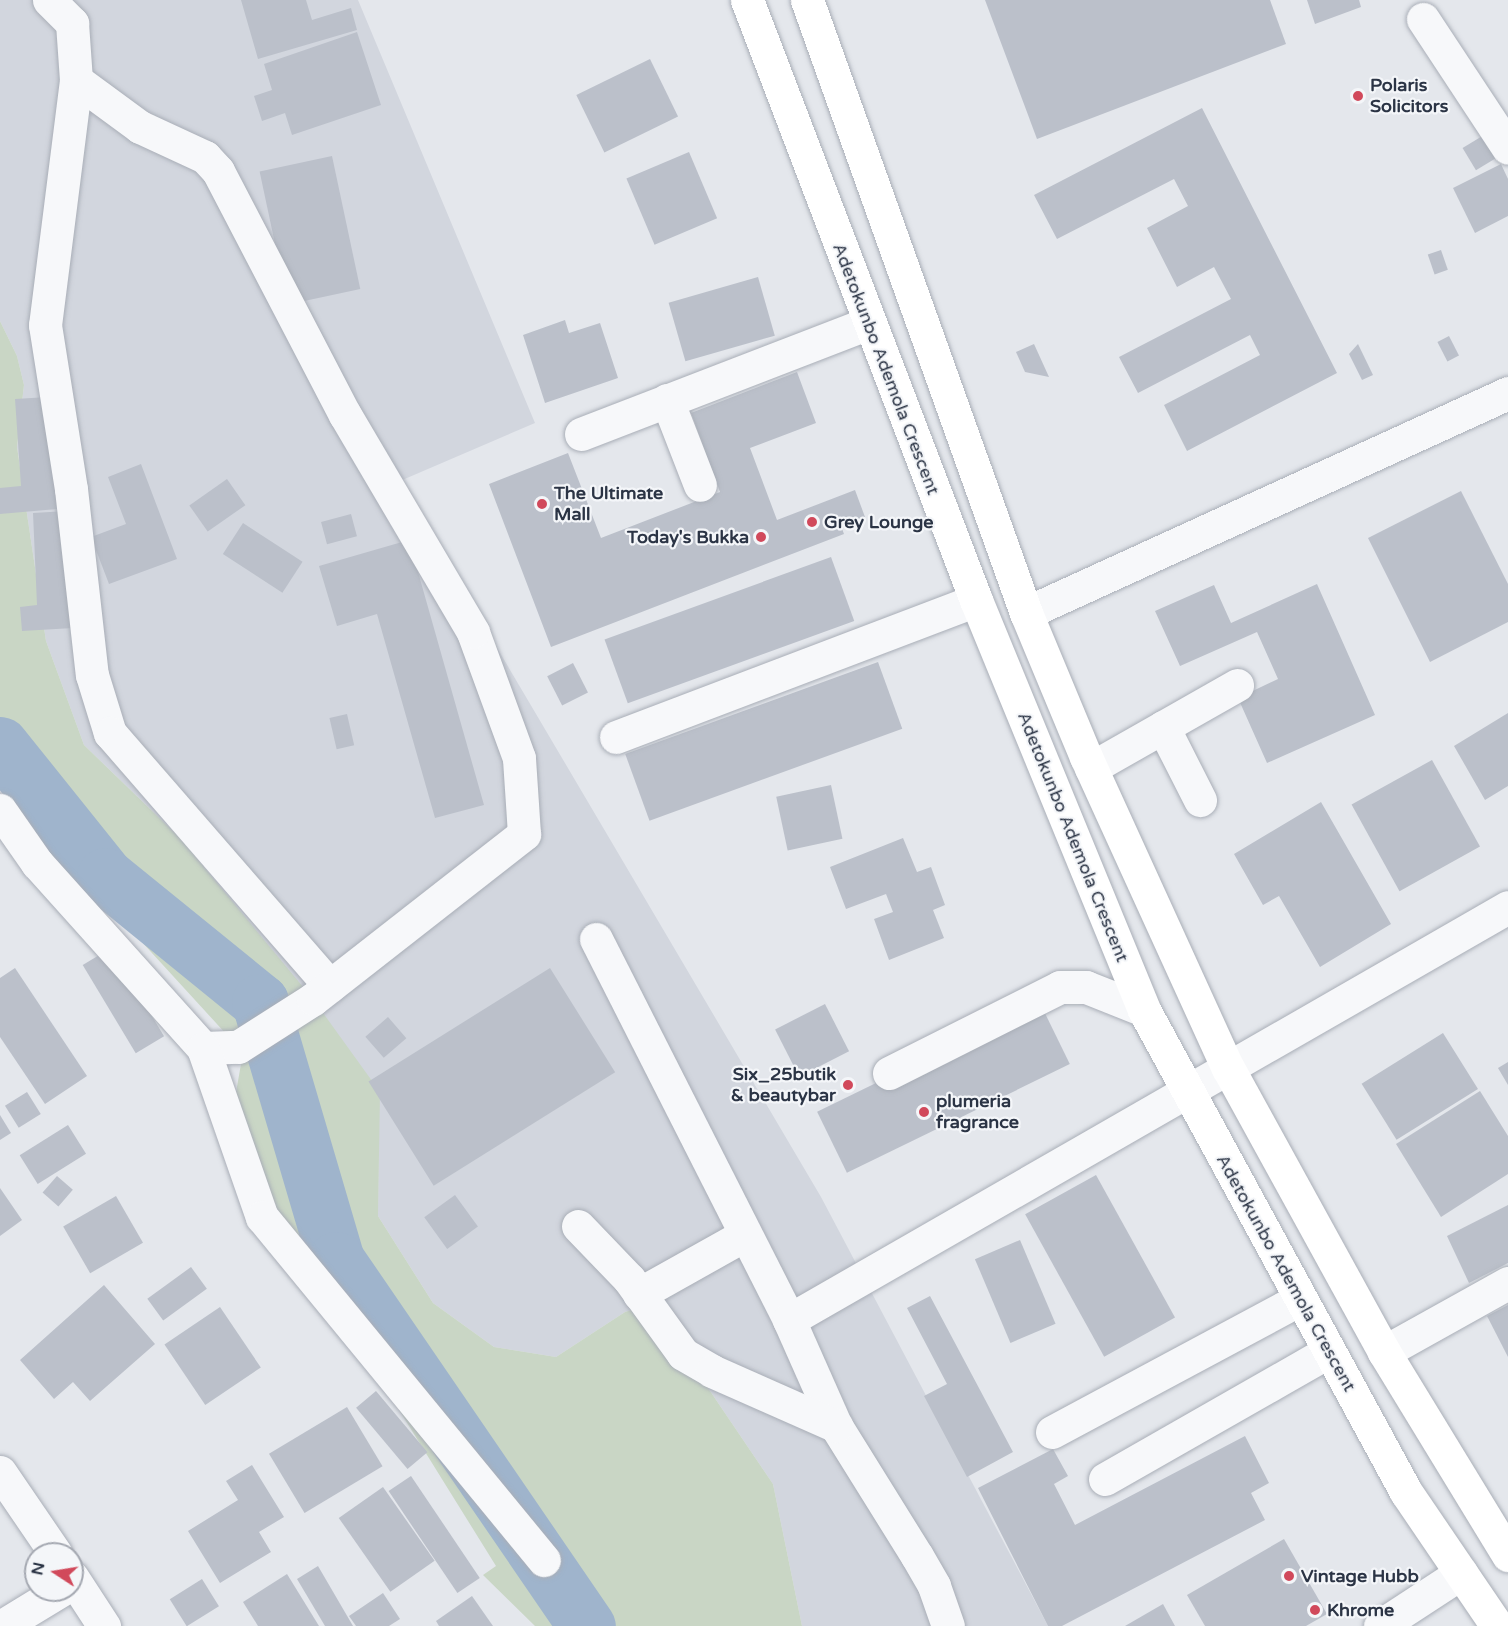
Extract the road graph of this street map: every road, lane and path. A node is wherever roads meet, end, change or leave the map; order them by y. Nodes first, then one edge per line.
1 (49, 0) edge
2 (747, 0) edge
3 (807, 0) edge
4 (1423, 19) dead end
5 (76, 80) junction
6 (1508, 148) edge
7 (867, 323) junction
8 (1508, 393) edge
9 (667, 400) junction
10 (580, 434) dead end
11 (700, 485) dead end
12 (976, 600) junction
13 (1026, 613) junction
14 (1237, 686) dead end
15 (1163, 727) junction
16 (615, 737) dead end
17 (1091, 768) junction
18 (1200, 800) dead end
19 (0, 810) edge
20 (1508, 907) edge
21 (596, 939) dead end
22 (321, 992) junction
23 (1144, 1010) junction
24 (203, 1048) junction
25 (1228, 1068) junction
26 (889, 1073) dead end
27 (1186, 1090) junction
28 (578, 1227) dead end
29 (744, 1235) junction
30 (1508, 1283) edge
31 (639, 1294) junction
32 (1300, 1299) junction
33 (789, 1320) junction
34 (1329, 1351) junction
35 (1384, 1352) junction
36 (836, 1426) junction
37 (1052, 1432) dead end
38 (0, 1472) edge
39 (1105, 1479) dead end
40 (48, 1542) edge
41 (1507, 1552) edge
42 (543, 1560) dead end
43 (1461, 1573) junction
44 (84, 1601) edge
45 (40, 1602) edge
46 (2, 1626) edge
47 (104, 1626) edge
48 (948, 1626) edge
49 (1380, 1626) edge
50 (1497, 1626) edge

1 - 5 street
2 - 7 main road, Adetokunbo Ademola Crescent
3 - 13 main road
4 - 6 street
5 - 22 street
5 - 22 street
7 - 9 street
7 - 12 main road, Adetokunbo Ademola Crescent
8 - 13 street
9 - 10 street
9 - 11 street
12 - 16 street
12 - 23 main road, Adetokunbo Ademola Crescent
13 - 17 main road
14 - 15 street
15 - 17 street
15 - 18 street
17 - 25 main road
19 - 24 street
20 - 25 street
21 - 29 street
22 - 24 street
23 - 26 street
23 - 27 main road, Adetokunbo Ademola Crescent
24 - 42 street
25 - 27 street
25 - 35 main road
27 - 32 main road, Adetokunbo Ademola Crescent
27 - 33 street
28 - 31 street
29 - 31 street
29 - 33 street
30 - 35 street
31 - 36 street
32 - 34 main road, Adetokunbo Ademola Crescent
32 - 37 street
33 - 36 street
34 - 39 street
34 - 43 main road, Adetokunbo Ademola Crescent
35 - 41 main road
36 - 48 street
38 - 40 street
43 - 49 street
43 - 50 main road, Adetokunbo Ademola Crescent
44 - 47 street
45 - 46 street

